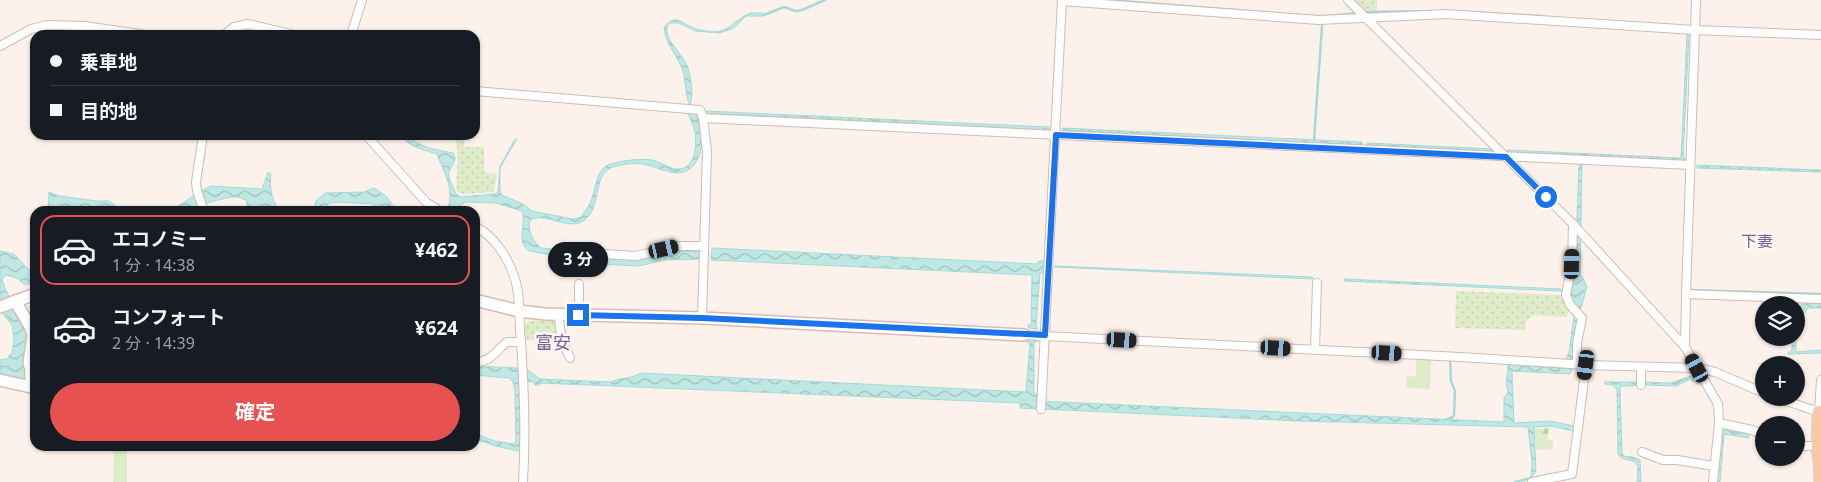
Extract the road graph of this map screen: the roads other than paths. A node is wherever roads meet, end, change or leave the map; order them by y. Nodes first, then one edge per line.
1 (362, 0) edge
2 (1062, 0) edge
3 (1348, 0) edge
4 (1696, 0) edge
5 (1366, 17) junction
6 (112, 30) edge
7 (230, 30) edge
8 (274, 30) edge
9 (353, 30) edge
10 (1695, 30) junction
11 (1821, 36) edge
12 (0, 46) edge
13 (480, 91) edge
14 (703, 118) junction
15 (1056, 135) junction
16 (202, 140) edge
17 (370, 140) edge
18 (1506, 157) junction
19 (1690, 166) junction
20 (202, 206) edge
21 (432, 206) edge
22 (1573, 224) junction
23 (480, 229) edge
24 (704, 248) junction
25 (581, 250) dead end
26 (1317, 283) dead end
27 (580, 284) dead end
28 (1686, 294) junction
29 (30, 296) edge
30 (1821, 299) edge
31 (13, 301) junction
32 (480, 301) edge
33 (0, 307) edge
34 (519, 311) junction
35 (559, 315) junction
36 (578, 315) junction
37 (702, 318) junction
38 (30, 326) edge
39 (1024, 335) joint
40 (1042, 335) junction
41 (521, 342) junction
42 (1685, 347) junction
43 (1315, 350) junction
44 (570, 358) dead end
45 (480, 362) edge
46 (1577, 364) junction
47 (1586, 365) junction
48 (1641, 366) junction
49 (1697, 368) junction
50 (0, 380) edge
51 (1821, 380) edge
52 (1641, 385) dead end
53 (30, 387) edge
54 (1755, 389) edge
55 (1799, 406) edge
56 (1041, 410) dead end
57 (1820, 412) edge
58 (1719, 423) junction
59 (1755, 431) edge
60 (1805, 446) edge
61 (1818, 446) junction
62 (1642, 452) dead end
63 (1714, 466) junction
64 (523, 482) edge
65 (1532, 482) edge
66 (1712, 482) edge
67 (1821, 482) edge

1 - 9 street
2 - 5 street
2 - 15 street
3 - 5 street
4 - 10 street
5 - 10 street
5 - 18 street
6 - 12 street
7 - 8 street
10 - 11 street
10 - 19 street
13 - 14 street
14 - 15 street
14 - 24 street
15 - 18 street
15 - 40 street
16 - 20 street
17 - 21 street
18 - 19 street
18 - 22 street
19 - 28 street
22 - 42 street
22 - 46 street
23 - 34 street
24 - 25 street
24 - 37 street
26 - 43 street
27 - 36 street
28 - 30 street
28 - 42 street
29 - 31 street
31 - 33 street
31 - 38 street
32 - 34 street
34 - 35 street
34 - 41 street
35 - 36 street
35 - 44 street
36 - 37 street
37 - 39 street
39 - 40 street
40 - 43 street
40 - 56 street
41 - 45 street
41 - 64 street
42 - 49 street
43 - 46 street
46 - 47 street
47 - 48 street
47 - 65 street
48 - 49 street
48 - 52 street
49 - 54 street
49 - 58 street
50 - 53 street
51 - 57 street
55 - 57 street
57 - 61 main road
58 - 59 street
58 - 63 street
60 - 61 street
61 - 67 main road
62 - 63 street
63 - 66 street

